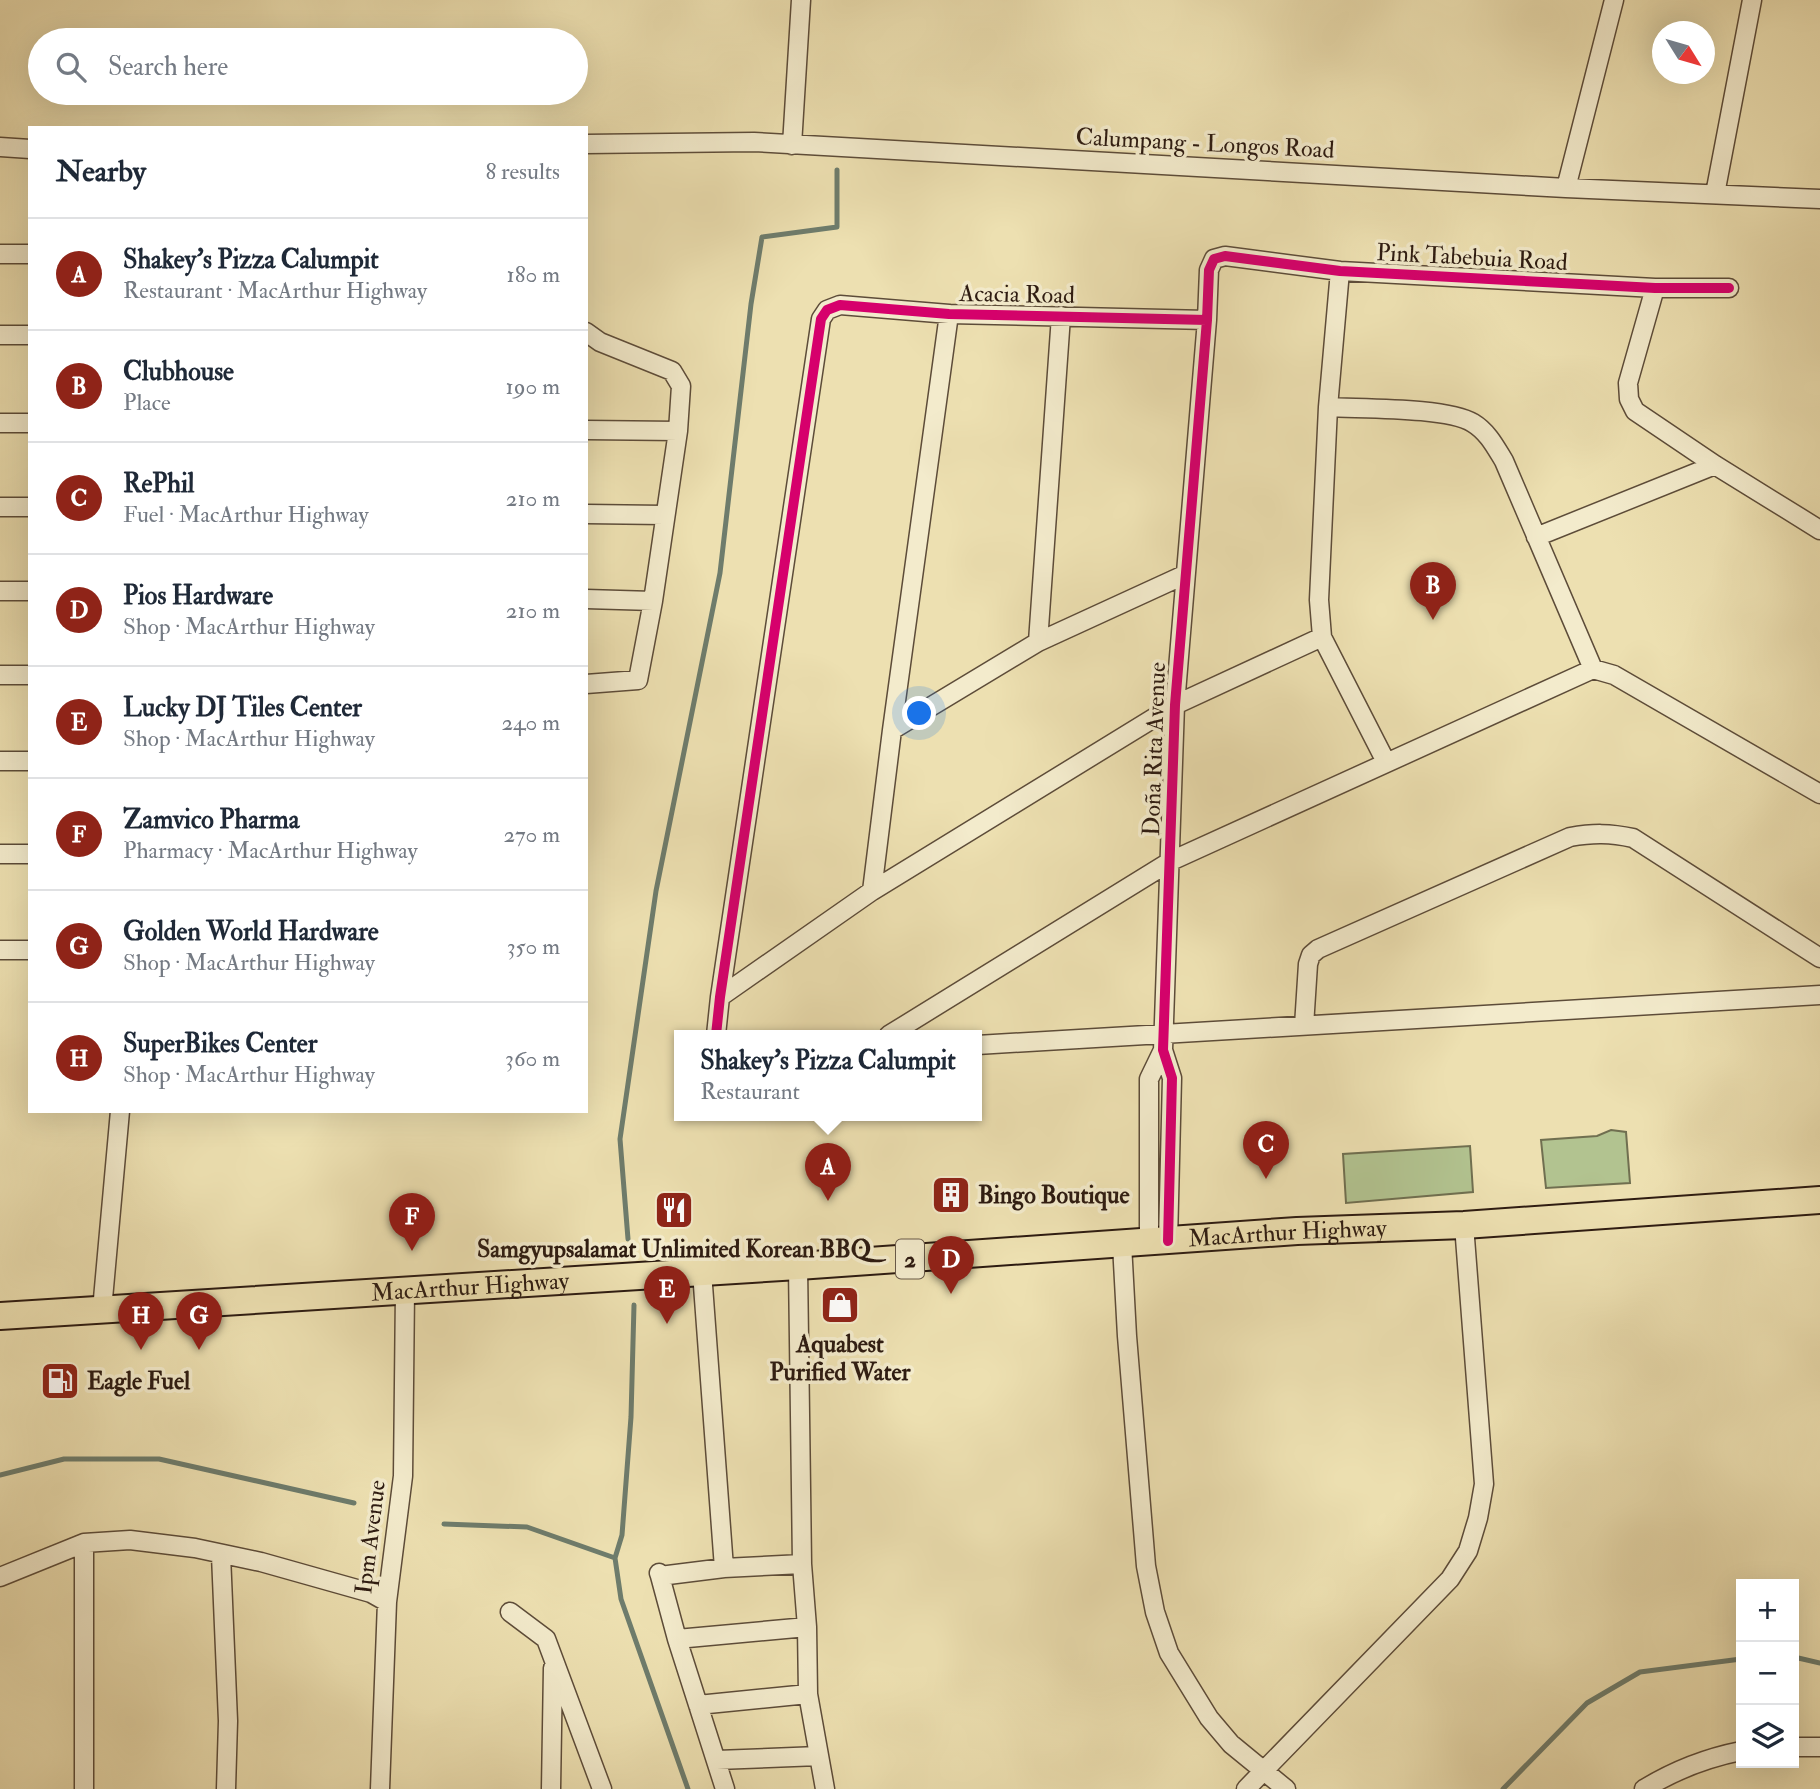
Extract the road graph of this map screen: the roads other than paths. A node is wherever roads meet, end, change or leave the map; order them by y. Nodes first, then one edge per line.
1 (801, 0) edge
2 (1614, 0) edge
3 (1752, 0) edge
4 (588, 144) edge
5 (792, 145) junction
6 (0, 147) edge
7 (28, 149) edge
8 (1566, 188) junction
9 (1715, 194) junction
10 (1820, 199) edge
11 (0, 254) edge
12 (28, 254) edge
13 (1214, 259) joint
14 (1340, 271) junction
15 (1656, 288) junction
16 (1729, 288) dead end
17 (949, 314) junction
18 (1061, 316) junction
19 (1207, 320) junction
20 (0, 335) edge
21 (28, 335) edge
22 (591, 338) edge
23 (1328, 407) junction
24 (0, 423) edge
25 (28, 423) edge
26 (588, 430) edge
27 (678, 431) junction
28 (1716, 465) junction
29 (0, 507) edge
30 (28, 507) edge
31 (588, 514) edge
32 (664, 515) junction
33 (1820, 530) edge
34 (1536, 537) junction
35 (1184, 575) junction
36 (0, 591) edge
37 (28, 591) edge
38 (588, 599) edge
39 (653, 601) junction
40 (1322, 637) junction
41 (1038, 642) junction
42 (1593, 669) junction
43 (0, 675) edge
44 (28, 675) edge
45 (588, 684) edge
46 (1175, 705) junction
47 (892, 730) junction
48 (0, 761) edge
49 (28, 761) edge
50 (1386, 762) junction
51 (1817, 787) edge
52 (0, 854) edge
53 (28, 854) edge
54 (1171, 860) junction
55 (872, 891) junction
56 (0, 950) edge
57 (28, 950) edge
58 (1820, 958) edge
59 (1820, 995) edge
60 (720, 997) junction
61 (1304, 1026) junction
62 (717, 1030) edge
63 (897, 1030) edge
64 (1163, 1043) junction
65 (982, 1045) edge
66 (120, 1113) edge
67 (1820, 1200) edge
68 (1464, 1225) junction
69 (1158, 1241) junction
70 (1122, 1244) junction
71 (798, 1266) junction
72 (702, 1272) junction
73 (405, 1290) junction
74 (102, 1310) junction
75 (0, 1316) edge
76 (84, 1543) junction
77 (221, 1555) junction
78 (802, 1564) junction
79 (724, 1568) junction
80 (0, 1577) edge
81 (387, 1602) junction
82 (510, 1612) dead end
83 (807, 1627) junction
84 (677, 1639) junction
85 (554, 1657) junction
86 (808, 1693) junction
87 (698, 1705) junction
88 (1799, 1747) edge
89 (1820, 1747) edge
90 (1736, 1752) edge
91 (819, 1756) junction
92 (717, 1760) junction
93 (1264, 1769) junction
94 (84, 1789) edge
95 (226, 1789) edge
96 (380, 1789) edge
97 (551, 1789) edge
98 (602, 1789) edge
99 (725, 1789) edge
100 (825, 1789) edge
101 (1246, 1789) edge
102 (1286, 1789) edge
103 (1644, 1789) edge

1 - 5 street
2 - 8 street
3 - 9 street
4 - 5 street, Calumpang - Longos Road
5 - 8 street, Calumpang - Longos Road
6 - 7 street
8 - 9 street, Calumpang - Longos Road
9 - 10 street, Calumpang - Longos Road
11 - 12 street
13 - 14 street, Pink Tabebuia Road
13 - 19 street, Doña Rita Avenue
14 - 15 street, Pink Tabebuia Road
14 - 23 street
15 - 16 street, Pink Tabebuia Road
15 - 28 street
17 - 18 street, Acacia Road
17 - 47 street
17 - 60 street, Acacia Road
18 - 19 street, Acacia Road
18 - 41 street
19 - 35 street, Doña Rita Avenue
20 - 21 street
22 - 27 street
23 - 34 street
23 - 40 street
24 - 25 street
26 - 27 street
27 - 32 street
28 - 33 street
28 - 34 street
29 - 30 street
31 - 32 street
32 - 39 street
34 - 42 street
35 - 41 street
35 - 46 street, Doña Rita Avenue
36 - 37 street
38 - 39 street
39 - 45 street
40 - 46 street
40 - 50 street
41 - 47 street
42 - 50 street
42 - 51 street
43 - 44 street
46 - 54 street, Doña Rita Avenue
46 - 55 street
47 - 55 street
48 - 49 street
50 - 54 street
52 - 53 street
54 - 63 street
54 - 64 street, Doña Rita Avenue
55 - 60 street
56 - 57 street
58 - 61 street
59 - 61 street
60 - 62 street
61 - 64 street
64 - 65 street
64 - 69 street, Doña Rita Avenue
66 - 74 street
67 - 68 highway, MacArthur Highway / 2
68 - 69 highway, MacArthur Highway / 2
68 - 93 street
69 - 70 highway, MacArthur Highway / 2
70 - 71 highway, MacArthur Highway / 2
70 - 93 street
71 - 72 highway, MacArthur Highway / 2
71 - 78 street
72 - 73 highway, MacArthur Highway / 2
72 - 79 street
73 - 74 highway, MacArthur Highway / 2
73 - 81 street, Ipm Avenue
74 - 75 highway, MacArthur Highway / 2
76 - 77 street
76 - 80 street
76 - 94 street
77 - 81 street
77 - 95 street
78 - 79 street
78 - 83 street
79 - 84 street
81 - 96 street, Ipm Avenue
82 - 85 street
83 - 84 street
83 - 86 street
84 - 87 street
85 - 97 street
85 - 98 street
86 - 87 street
86 - 91 street
87 - 92 street
88 - 89 street
90 - 103 street
91 - 92 street
91 - 100 street
92 - 99 street
93 - 101 street
93 - 102 street

